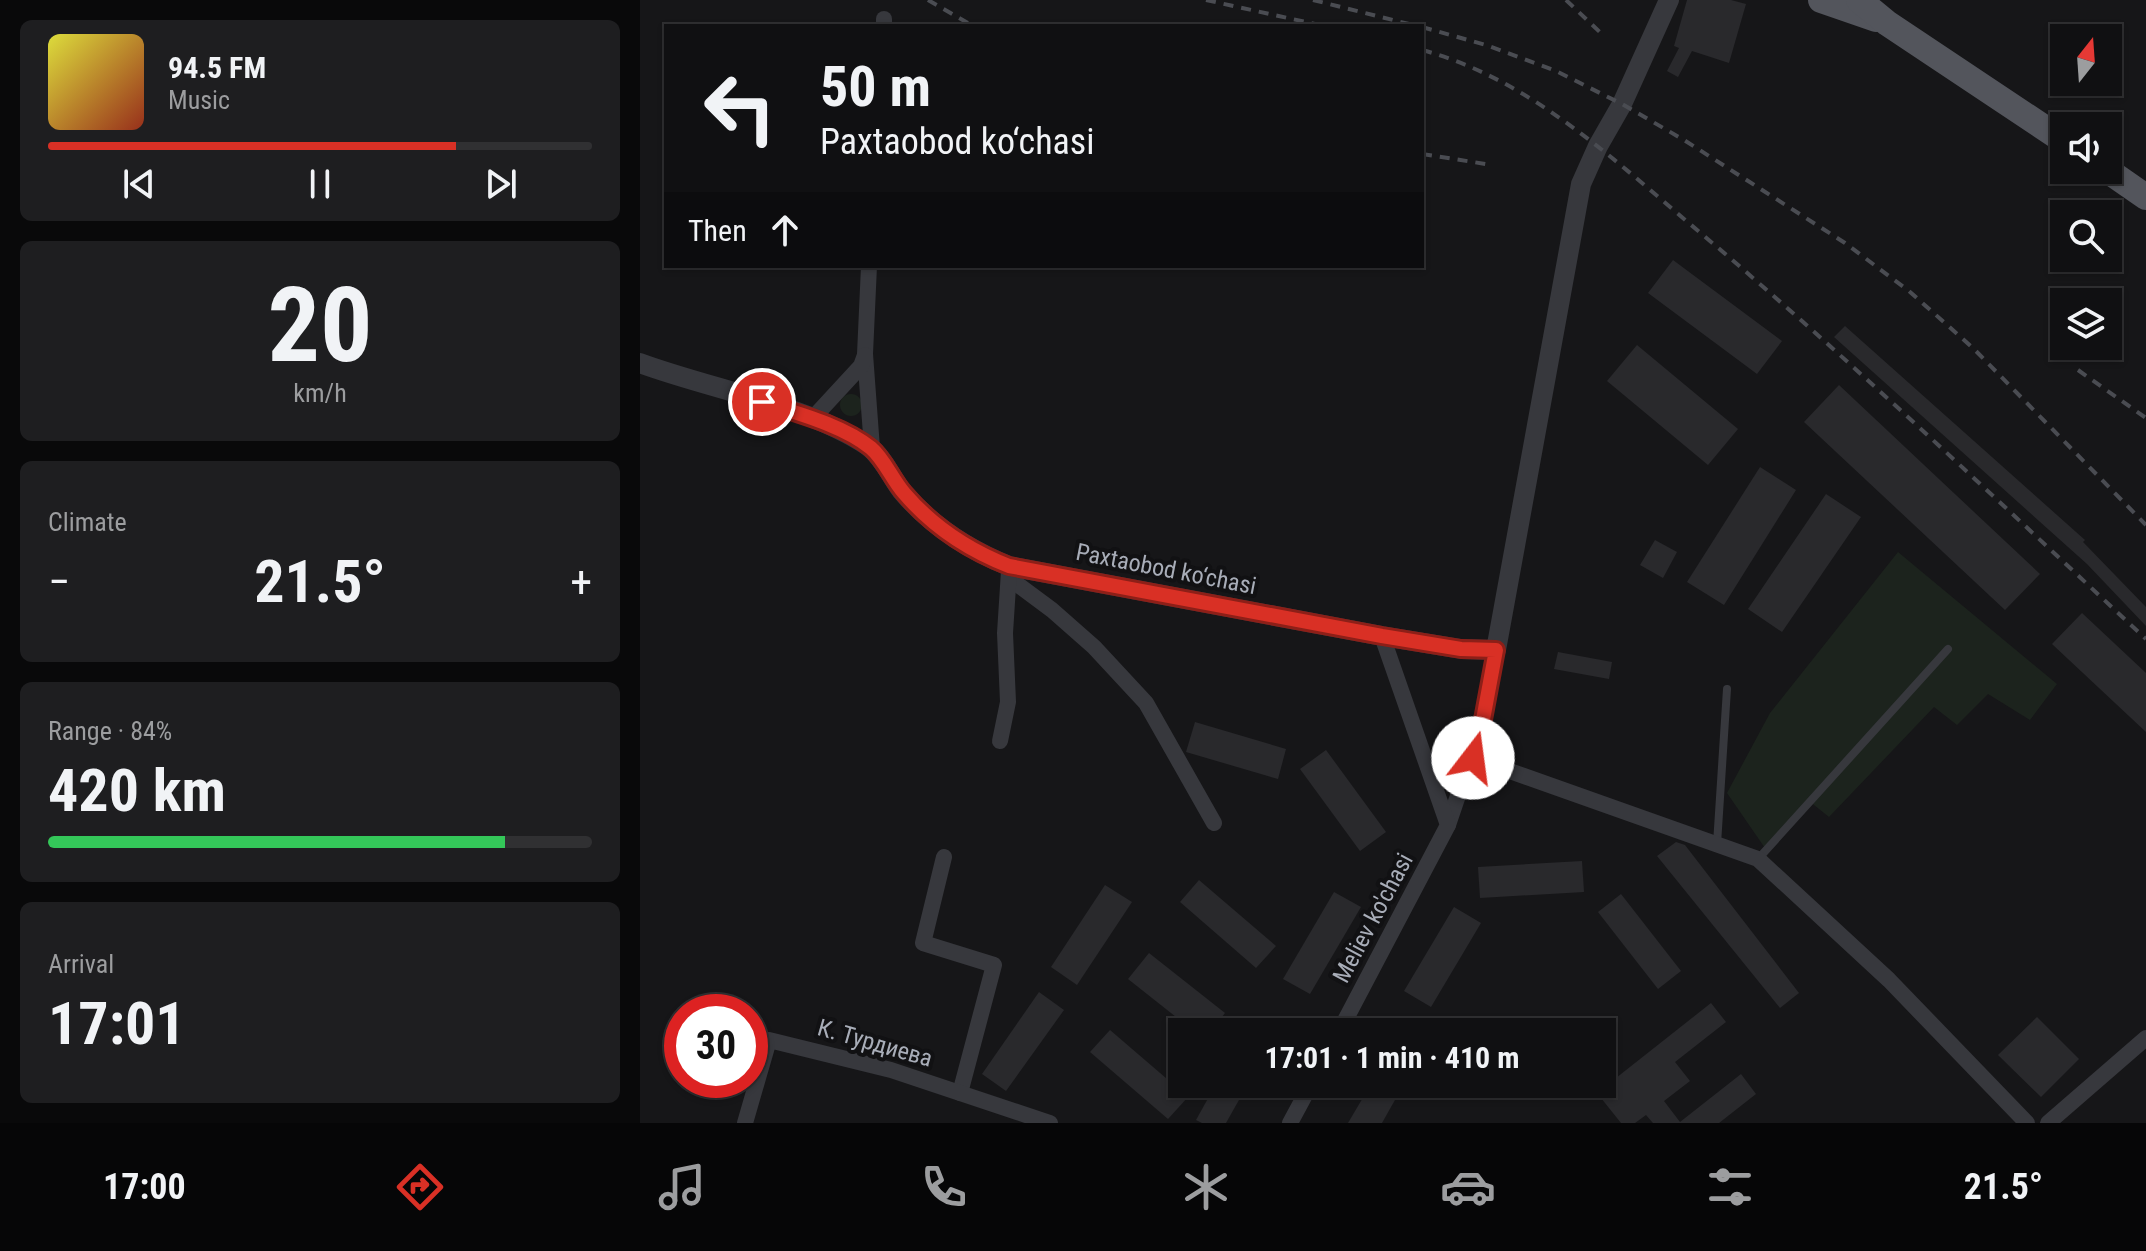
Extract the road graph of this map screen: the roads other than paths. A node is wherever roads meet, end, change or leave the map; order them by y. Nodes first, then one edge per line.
1 (1669, 0) edge
2 (1821, 0) edge
3 (1859, 0) edge
4 (1887, 23) junction
5 (2050, 132) edge
6 (2122, 180) edge
7 (2146, 197) edge
8 (869, 268) edge
9 (865, 354) junction
10 (640, 363) edge
11 (813, 418) junction
12 (872, 448) junction
13 (1009, 572) junction
14 (1382, 636) junction
15 (1948, 649) dead end
16 (1496, 650) junction
17 (1727, 689) dead end
18 (1000, 741) dead end
19 (1473, 758) junction
20 (1214, 823) dead end
21 (1448, 825) junction
22 (1717, 844) junction
23 (944, 857) dead end
24 (1758, 859) junction
25 (1346, 1018) edge
26 (2146, 1038) edge
27 (960, 1093) junction
28 (1303, 1098) edge
29 (745, 1123) edge
30 (1050, 1123) edge
31 (1290, 1123) edge
32 (2027, 1123) edge
33 (2048, 1123) edge

1 - 16 street
2 - 4 main road
3 - 4 main road
4 - 5 main road
6 - 7 main road
8 - 9 street
9 - 11 street
9 - 12 street
10 - 11 street
11 - 12 street
12 - 13 street, Paxtaobod ko‘chasi
13 - 14 street, Paxtaobod ko‘chasi
13 - 18 street
13 - 20 street
14 - 16 street, Paxtaobod ko‘chasi
14 - 21 street
15 - 24 lane
16 - 19 street, Meliev ko'chasi
17 - 22 lane
19 - 21 street, Meliev ko'chasi
19 - 22 street
21 - 25 street, Meliev ko'chasi
22 - 24 street
23 - 27 street
24 - 32 street
26 - 33 street
27 - 29 street, К. Турдиева
27 - 30 street, К. Турдиева
28 - 31 street

